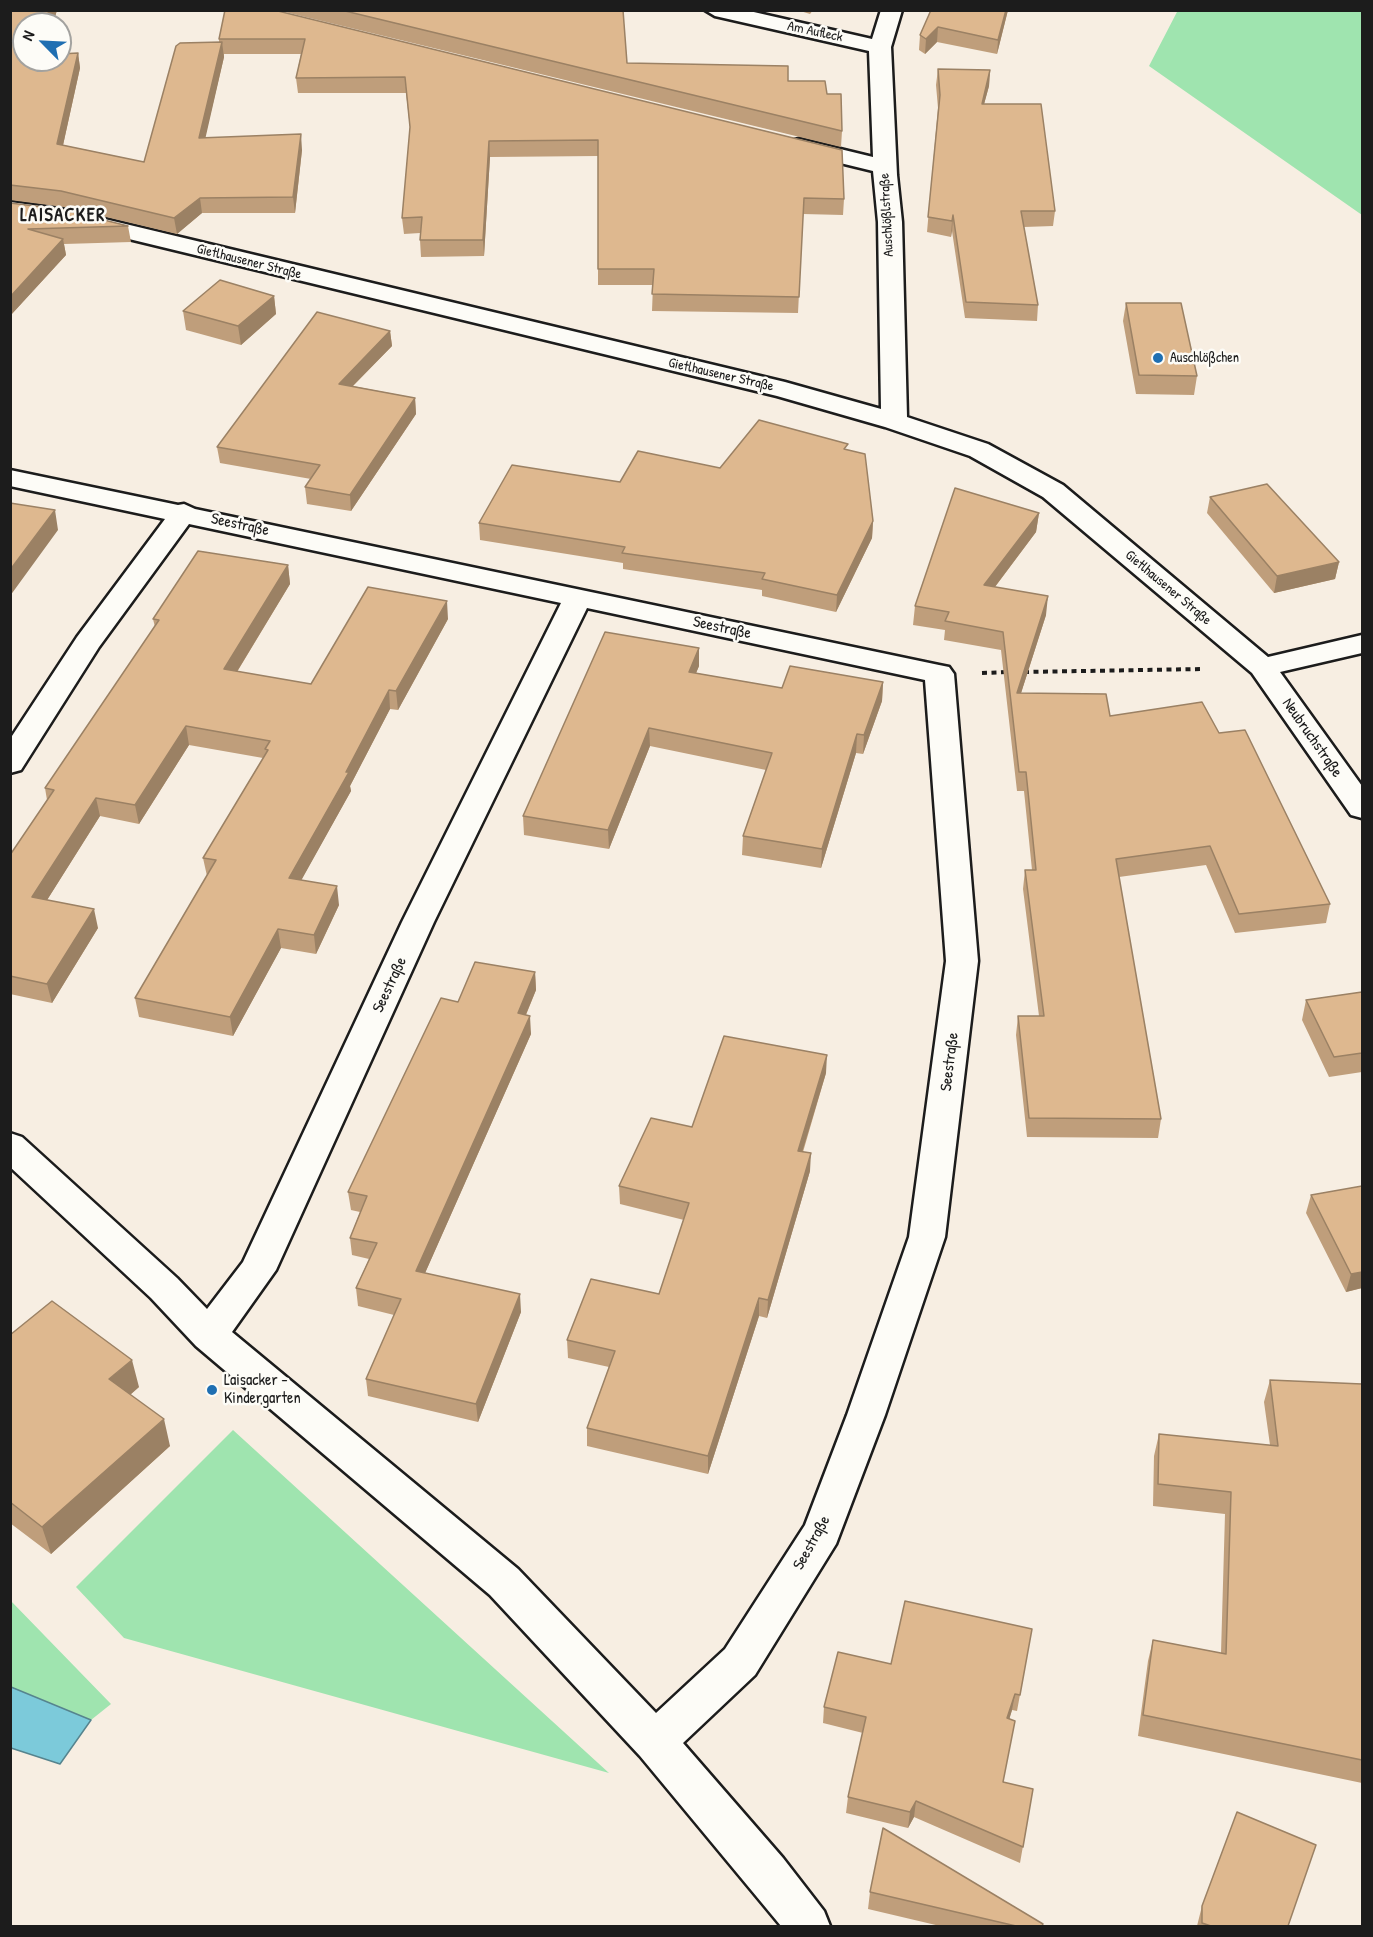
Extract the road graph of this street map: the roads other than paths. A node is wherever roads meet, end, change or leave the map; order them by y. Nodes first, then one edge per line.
1 (715, 10) edge
2 (892, 10) edge
3 (880, 46) junction
4 (775, 140) edge
5 (885, 167) junction
6 (10, 209) edge
7 (894, 421) junction
8 (10, 478) edge
9 (184, 512) junction
10 (578, 597) junction
11 (1362, 644) edge
12 (1263, 668) junction
13 (10, 763) edge
14 (1362, 808) edge
15 (10, 1146) edge
16 (209, 1335) junction
17 (655, 1742) junction
18 (808, 1926) edge

1 - 3 street, Am Aufleck
2 - 3 street, Auschlößlstraße
3 - 5 street, Auschlößlstraße
4 - 5 street
5 - 7 street, Auschlößlstraße
6 - 7 street, Gietlhausener Straße
7 - 12 street, Gietlhausener Straße
8 - 9 street, Seestraße
9 - 10 street, Seestraße
9 - 13 street
10 - 16 street, Seestraße
10 - 17 street, Seestraße
11 - 12 street
12 - 14 street, Neubruchstraße
15 - 16 street
16 - 17 street
17 - 18 street

